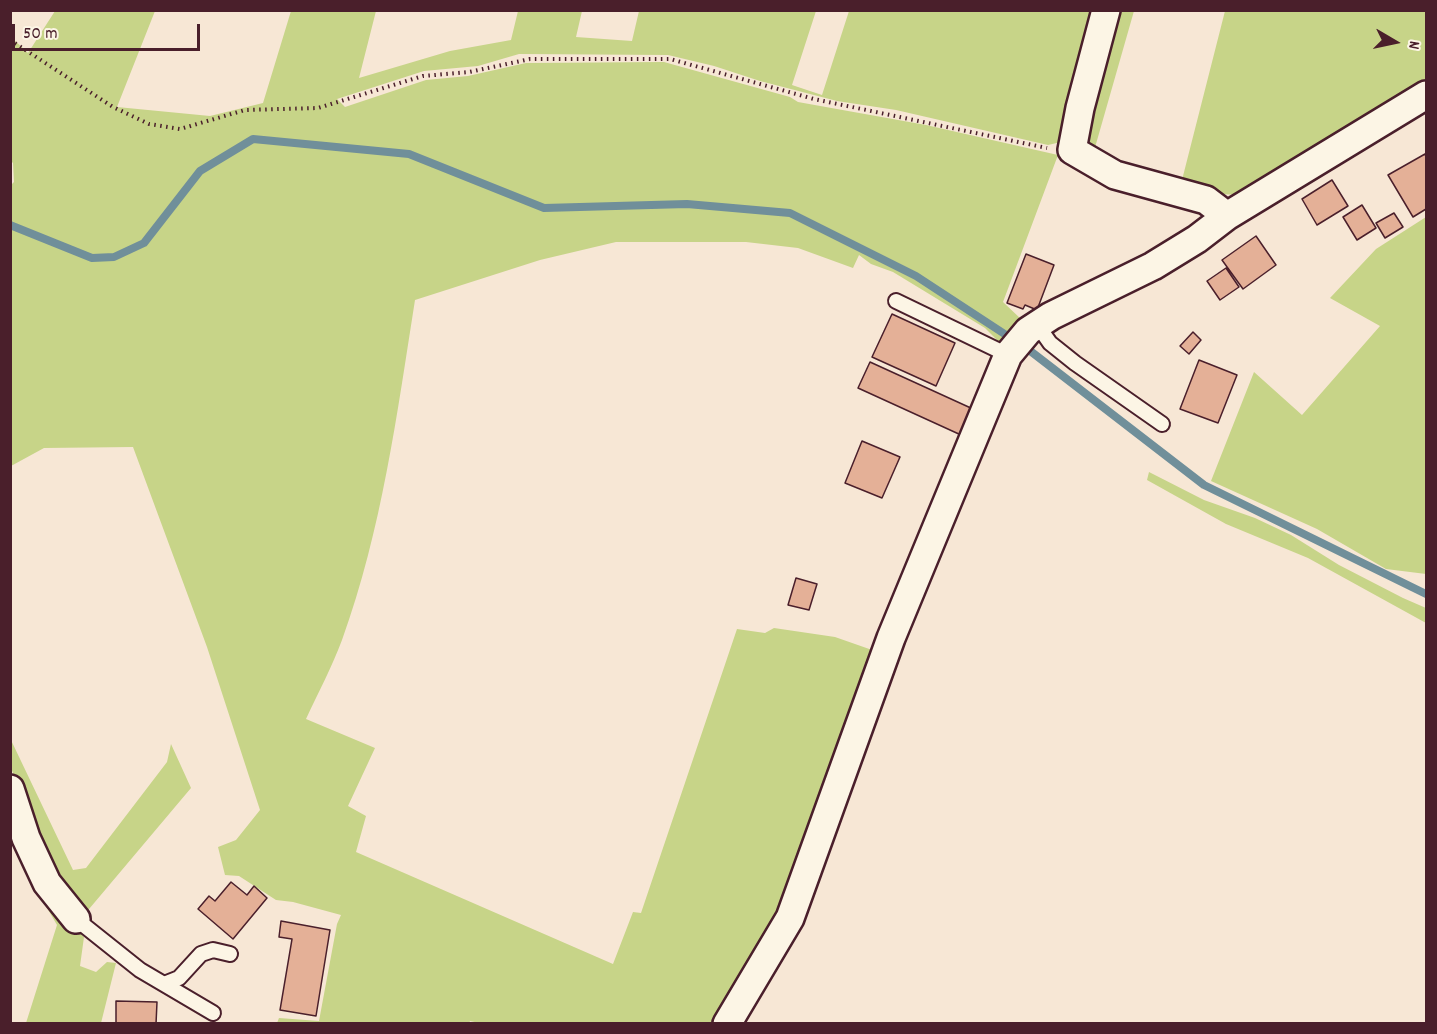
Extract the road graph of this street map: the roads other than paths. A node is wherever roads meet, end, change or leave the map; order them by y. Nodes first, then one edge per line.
1 (1106, 10) edge
2 (1426, 96) edge
3 (1227, 216) junction
4 (896, 301) dead end
5 (1033, 328) junction
6 (1009, 354) junction
7 (1162, 424) dead end
8 (10, 789) edge
9 (76, 920) joint
10 (230, 954) dead end
11 (164, 984) junction
12 (213, 1013) dead end
13 (727, 1023) edge

1 - 3 street
2 - 3 street
3 - 5 street
4 - 6 lane
5 - 6 street
5 - 7 lane
6 - 13 street
8 - 9 street
9 - 11 lane
10 - 11 lane
11 - 12 lane

